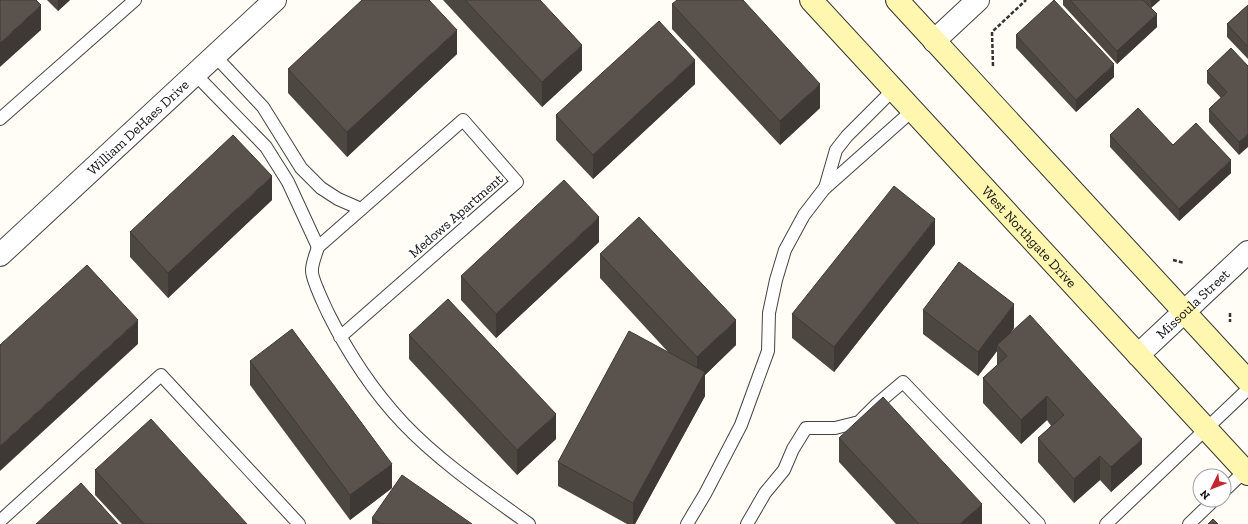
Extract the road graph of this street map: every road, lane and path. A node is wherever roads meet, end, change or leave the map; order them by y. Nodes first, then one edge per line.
1 (135, 0) edge
2 (811, 0) edge
3 (896, 0) edge
4 (978, 0) edge
5 (1026, 0) edge
6 (266, 3) edge
7 (934, 41) junction
8 (215, 56) junction
9 (993, 68) dead end
10 (195, 74) junction
11 (893, 90) junction
12 (913, 110) junction
13 (0, 119) edge
14 (824, 189) junction
15 (361, 209) junction
16 (318, 247) junction
17 (1248, 252) edge
18 (0, 255) edge
19 (1172, 260) dead end
20 (1184, 263) dead end
21 (1184, 312) junction
22 (1230, 313) dead end
23 (1235, 327) dead end
24 (340, 337) junction
25 (1138, 355) junction
26 (1248, 381) edge
27 (1248, 389) edge
28 (1206, 429) junction
29 (1247, 471) edge
30 (1232, 484) edge
31 (1206, 508) edge
32 (1117, 519) edge
33 (0, 521) edge
34 (299, 524) edge
35 (529, 524) edge
36 (687, 524) edge
37 (747, 524) edge
38 (1039, 524) edge
39 (1106, 524) edge
40 (1189, 524) edge

1 - 13 lane
2 - 11 main road, West Northgate Drive
3 - 7 main road
4 - 7 street
5 - 9 path
6 - 8 street, William DeHaes Drive
7 - 21 main road
8 - 10 street, William DeHaes Drive
8 - 15 lane
10 - 16 lane
10 - 18 street, William DeHaes Drive
11 - 12 main road, West Northgate Drive
11 - 14 lane
12 - 14 lane
12 - 25 main road, West Northgate Drive
14 - 36 lane
15 - 16 lane, Medows Apartment
15 - 24 lane, Medows Apartment
16 - 24 lane
17 - 21 street, Missoula Street
19 - 20 path
21 - 25 street, Missoula Street
21 - 26 main road
22 - 23 path
24 - 35 lane
25 - 28 main road, West Northgate Drive
27 - 28 lane
28 - 29 main road, West Northgate Drive
28 - 32 lane
29 - 30 lane
31 - 40 lane
32 - 39 lane
33 - 34 lane
37 - 38 lane

